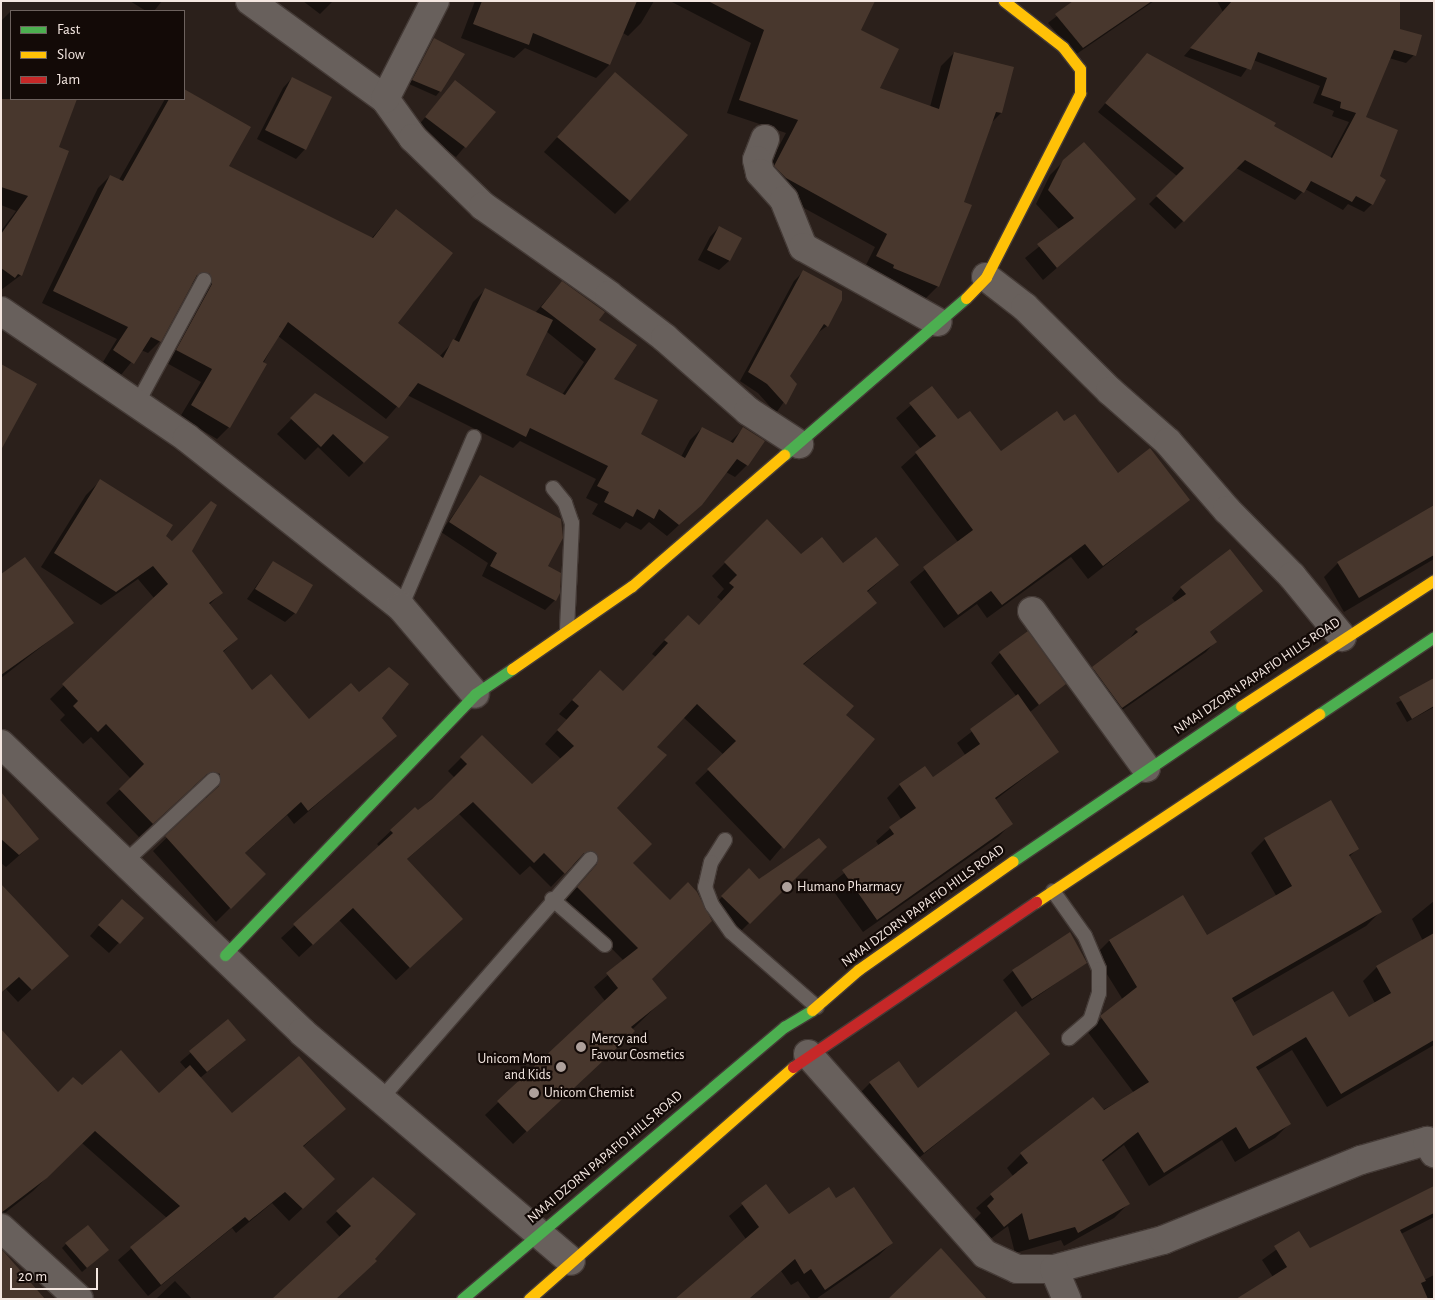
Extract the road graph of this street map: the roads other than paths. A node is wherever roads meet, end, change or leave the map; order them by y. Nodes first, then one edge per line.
1 (250, 1) edge
2 (434, 1) edge
3 (1004, 1) edge
4 (385, 99) junction
5 (765, 139) dead end
6 (986, 277) junction
7 (204, 280) dead end
8 (1, 311) edge
9 (938, 322) junction
10 (137, 404) junction
11 (474, 437) dead end
12 (799, 444) junction
13 (554, 488) dead end
14 (1434, 580) edge
15 (401, 607) junction
16 (1032, 611) dead end
17 (567, 630) junction
18 (1342, 637) junction
19 (1434, 637) edge
20 (475, 694) junction
21 (1, 744) edge
22 (1146, 768) junction
23 (213, 780) dead end
24 (725, 840) dead end
25 (590, 859) dead end
26 (126, 861) junction
27 (1054, 891) junction
28 (552, 899) junction
29 (605, 945) dead end
30 (224, 955) junction
31 (817, 1007) junction
32 (1069, 1038) dead end
33 (808, 1054) junction
34 (380, 1100) junction
35 (1432, 1144) edge
36 (1, 1228) edge
37 (539, 1232) junction
38 (570, 1261) junction
39 (1054, 1269) junction
40 (79, 1299) edge
41 (462, 1299) edge
42 (529, 1299) edge
43 (1067, 1299) edge

1 - 4 street
2 - 4 street
3 - 6 street
4 - 12 street
5 - 9 street
6 - 9 street
6 - 18 street
7 - 10 lane
8 - 10 street
9 - 12 street
10 - 15 street
11 - 15 lane
12 - 17 street
13 - 17 lane
14 - 18 street, NMAI DZORN PAPAFIO HILLS ROAD
15 - 20 street
16 - 22 street
17 - 20 street
18 - 22 street, NMAI DZORN PAPAFIO HILLS ROAD
19 - 27 street
20 - 30 street
21 - 26 street
22 - 31 street, NMAI DZORN PAPAFIO HILLS ROAD
23 - 26 lane
24 - 31 lane
25 - 28 lane
26 - 30 street
27 - 32 lane
27 - 33 street
28 - 29 lane
28 - 34 lane
30 - 34 street
31 - 37 street, NMAI DZORN PAPAFIO HILLS ROAD
33 - 38 street
33 - 39 street
34 - 37 street
35 - 39 street
36 - 40 street
37 - 38 street
37 - 41 street, NMAI DZORN PAPAFIO HILLS ROAD
38 - 42 street
39 - 43 street

